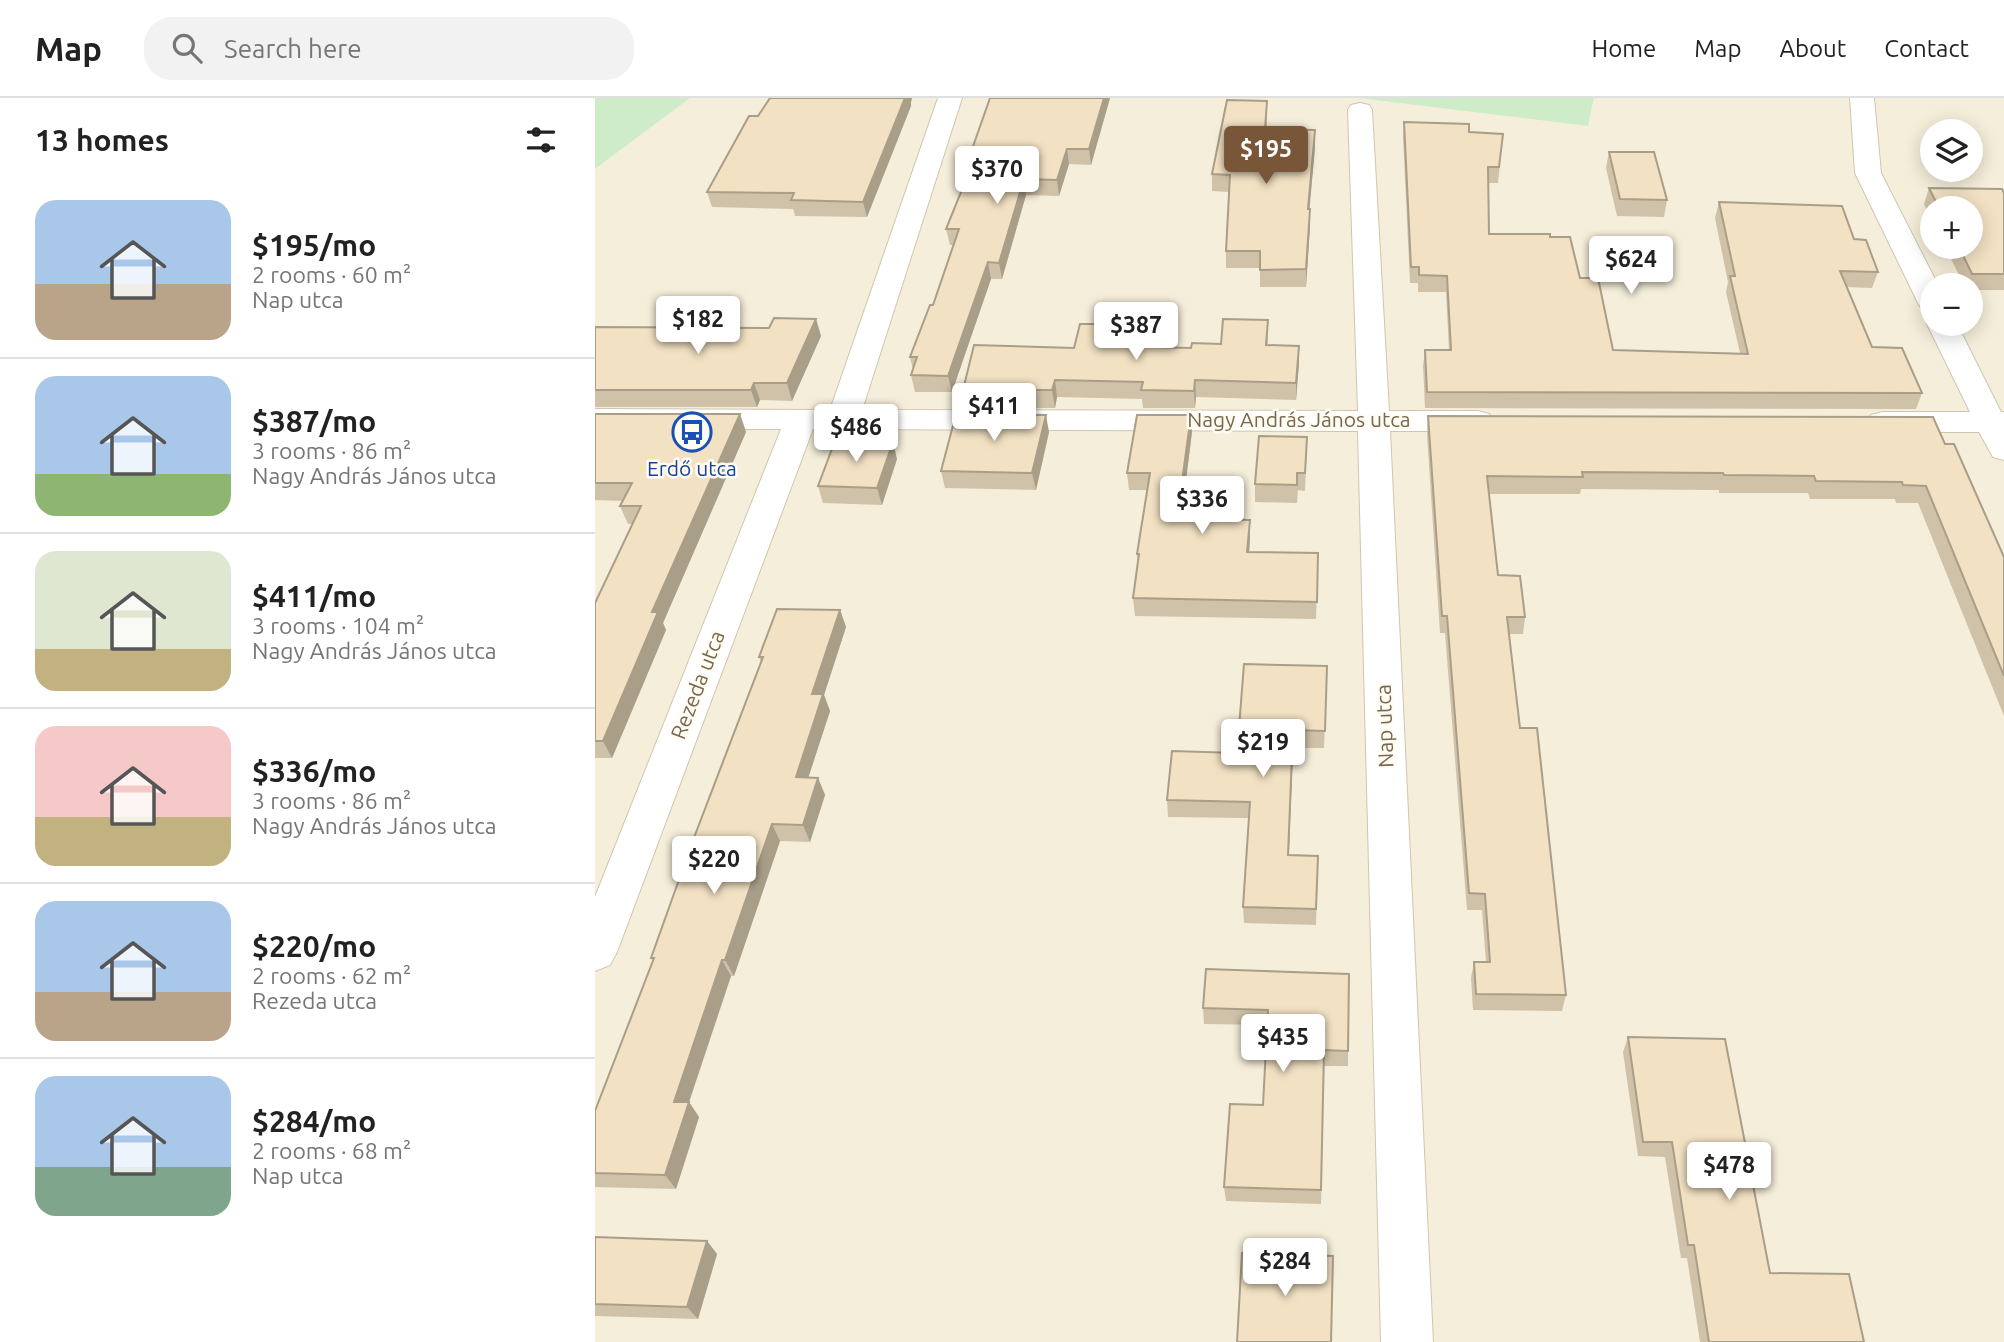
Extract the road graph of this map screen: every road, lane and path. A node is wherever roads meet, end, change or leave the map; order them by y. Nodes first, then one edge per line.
1 (950, 98) edge
2 (1862, 98) edge
3 (1360, 110) dead end
4 (1920, 279) edge
5 (1948, 336) edge
6 (801, 418) junction
7 (595, 419) edge
8 (843, 419) junction
9 (1374, 421) junction
10 (1500, 421) edge
11 (1850, 422) edge
12 (1999, 431) edge
13 (595, 952) edge
14 (1407, 1342) edge

1 - 8 street
2 - 4 street
3 - 9 street, Nap utca
5 - 12 street
6 - 7 street, Nagy András János utca
6 - 8 street, Nagy András János utca
6 - 13 street, Rezeda utca
8 - 9 street, Nagy András János utca
9 - 10 street, Nagy András János utca
9 - 14 street, Nap utca
11 - 12 street

